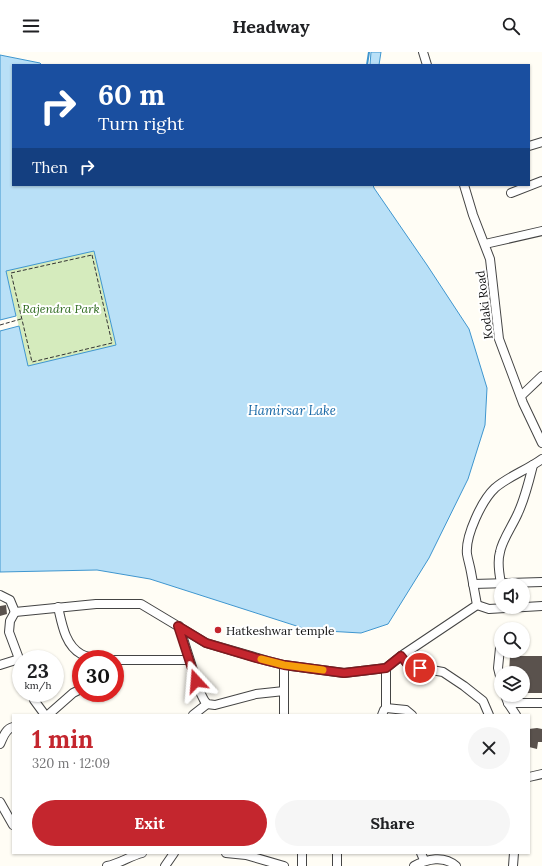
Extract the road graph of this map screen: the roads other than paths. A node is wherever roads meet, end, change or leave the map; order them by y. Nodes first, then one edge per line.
1 (423, 52) edge
2 (427, 52) edge
3 (428, 64) edge
4 (428, 64) edge
5 (542, 142) edge
6 (530, 146) edge
7 (542, 181) edge
8 (464, 186) edge
9 (529, 186) edge
10 (530, 186) edge
11 (510, 193) dead end
12 (542, 231) edge
13 (485, 244) junction
14 (542, 376) edge
15 (521, 396) junction
16 (541, 437) edge
17 (542, 459) edge
18 (533, 465) junction
19 (500, 578) edge
20 (530, 582) edge
21 (542, 582) edge
22 (494, 583) edge
23 (473, 584) junction
24 (0, 595) edge
25 (477, 605) junction
26 (542, 606) edge
27 (58, 608) junction
28 (15, 612) junction
29 (178, 626) junction
30 (16, 650) edge
31 (77, 650) edge
32 (401, 656) junction
33 (124, 660) edge
34 (189, 660) junction
35 (12, 663) edge
36 (0, 665) edge
37 (284, 665) junction
38 (386, 668) junction
39 (284, 691) junction
40 (72, 694) edge
41 (36, 702) edge
42 (508, 702) edge
43 (530, 702) edge
44 (542, 703) edge
45 (207, 704) junction
46 (383, 712) edge
47 (45, 714) edge
48 (47, 714) edge
49 (194, 714) edge
50 (284, 714) edge
51 (411, 714) edge
52 (489, 714) edge
53 (515, 714) edge
54 (12, 728) edge
55 (0, 744) edge
56 (542, 774) edge
57 (530, 777) edge
58 (0, 802) edge
59 (12, 823) edge
60 (137, 854) edge
61 (173, 854) edge
62 (236, 854) edge
63 (302, 854) edge
64 (337, 854) edge
65 (514, 854) edge
66 (441, 856) edge
67 (423, 857) edge
68 (269, 864) edge
69 (107, 866) edge
70 (165, 866) edge
71 (284, 866) edge
72 (302, 866) edge
73 (337, 866) edge
74 (414, 866) edge
75 (456, 866) edge
76 (513, 866) edge

1 - 3 street
2 - 4 street
5 - 6 street
7 - 10 street
8 - 13 street, Kodaki Road
9 - 11 street
12 - 13 street
13 - 15 street, Kodaki Road
14 - 15 street
15 - 16 street, Kodaki Road
17 - 18 street
18 - 19 street
18 - 23 street
20 - 21 street
22 - 23 street
23 - 25 street
24 - 28 street
25 - 26 street
25 - 32 street
27 - 28 street
27 - 29 street
27 - 31 street
28 - 30 street
29 - 34 street
29 - 37 street
32 - 38 street
32 - 52 street
33 - 34 street
34 - 45 street
35 - 36 street
37 - 38 street
37 - 39 street
38 - 46 street
39 - 45 street
39 - 50 street
40 - 48 street
41 - 47 street
42 - 53 street
43 - 44 street
45 - 49 street
46 - 51 street
54 - 55 street
56 - 57 street
58 - 59 street
60 - 69 street
61 - 70 street
62 - 68 street
63 - 72 street
64 - 73 street
65 - 76 street
66 - 67 street
66 - 75 street
67 - 74 street
68 - 71 street

